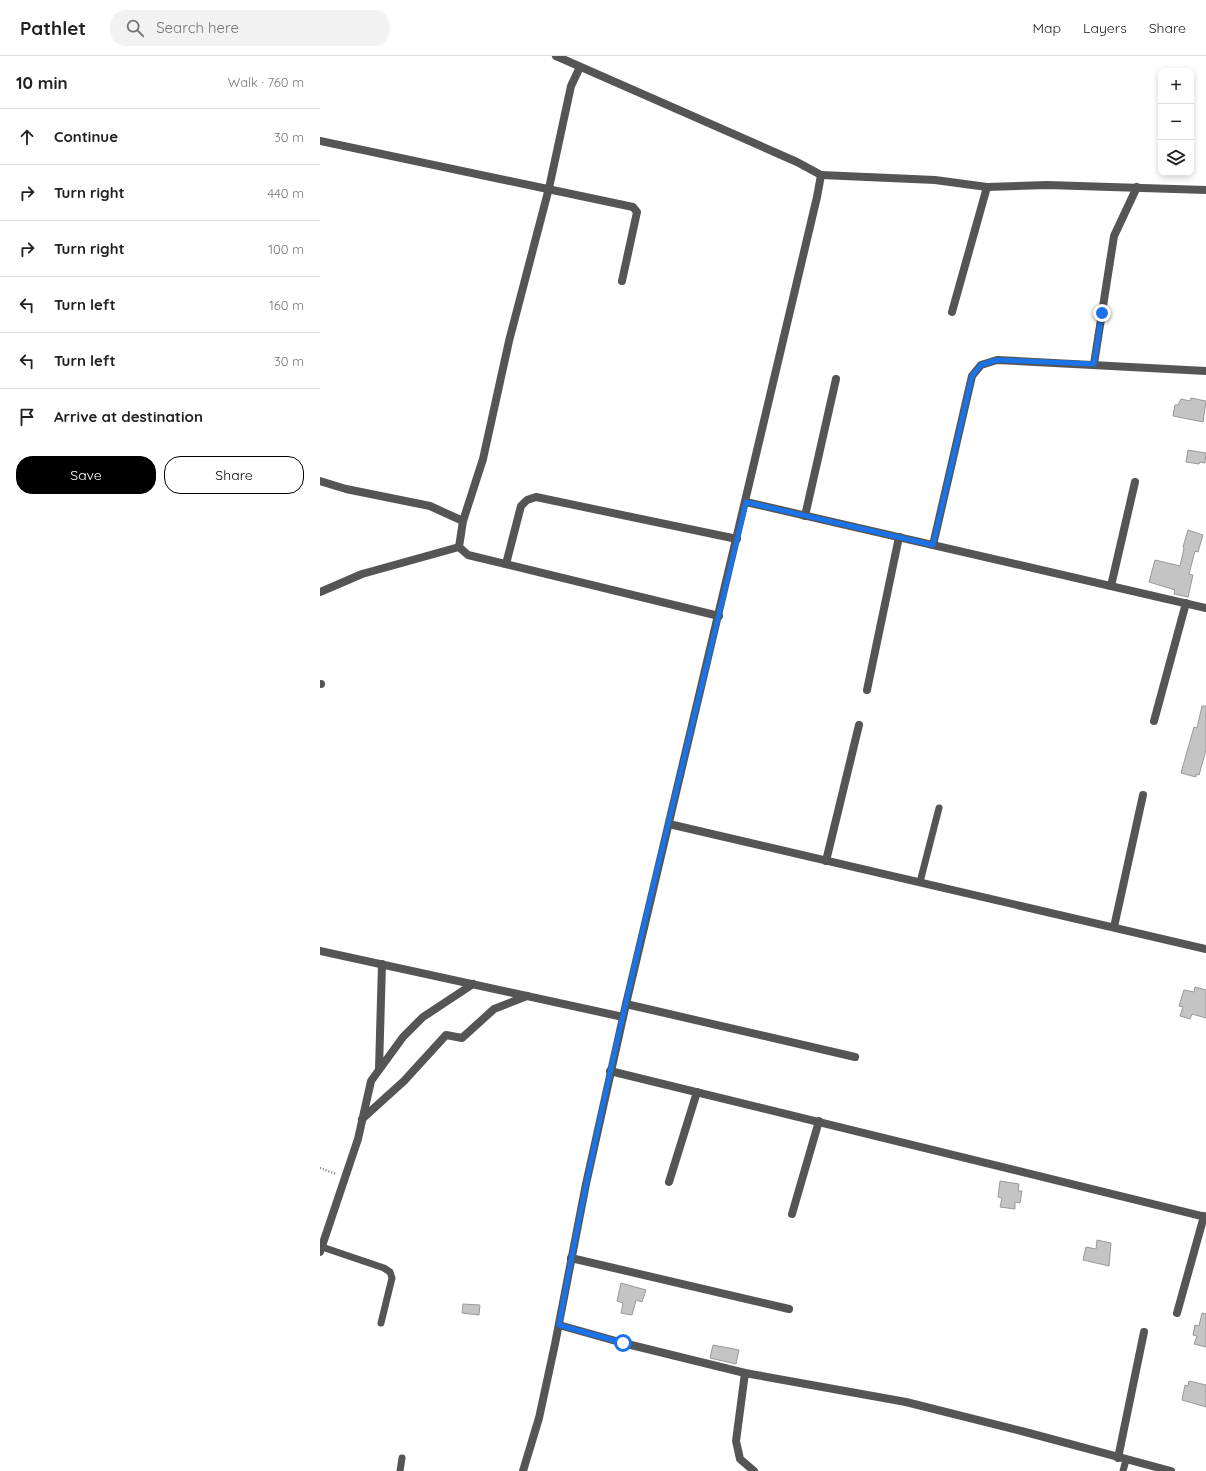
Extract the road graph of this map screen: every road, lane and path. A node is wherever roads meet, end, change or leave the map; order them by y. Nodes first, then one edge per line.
1 (556, 56) edge
2 (580, 67) junction
3 (320, 141) edge
4 (821, 175) junction
5 (987, 187) junction
6 (1137, 187) junction
7 (549, 188) junction
8 (1206, 190) edge
9 (622, 281) dead end
10 (952, 312) dead end
11 (1094, 364) junction
12 (1206, 372) edge
13 (836, 380) dead end
14 (320, 481) edge
15 (1135, 482) dead end
16 (746, 502) junction
17 (805, 516) junction
18 (463, 521) junction
19 (899, 538) junction
20 (737, 539) junction
21 (933, 545) junction
22 (459, 547) junction
23 (506, 564) junction
24 (1110, 586) junction
25 (320, 592) edge
26 (1186, 603) junction
27 (1206, 608) edge
28 (719, 616) junction
29 (867, 690) dead end
30 (1154, 721) dead end
31 (859, 725) dead end
32 (1143, 795) dead end
33 (939, 808) dead end
34 (669, 824) junction
35 (826, 861) junction
36 (920, 882) junction
37 (1114, 927) junction
38 (1206, 949) edge
39 (320, 951) edge
40 (382, 964) junction
41 (473, 984) junction
42 (527, 996) junction
43 (626, 1004) junction
44 (623, 1017) junction
45 (855, 1057) dead end
46 (379, 1069) junction
47 (610, 1071) junction
48 (697, 1092) junction
49 (362, 1119) junction
50 (819, 1122) junction
51 (320, 1168) edge
52 (345, 1178) junction
53 (669, 1182) dead end
54 (792, 1214) dead end
55 (1205, 1216) edge
56 (321, 1250) edge
57 (571, 1258) junction
58 (789, 1309) dead end
59 (1177, 1313) dead end
60 (381, 1323) dead end
61 (559, 1325) junction
62 (1144, 1332) dead end
63 (745, 1373) junction
64 (402, 1458) dead end
65 (1122, 1459) junction
66 (400, 1471) edge
67 (523, 1471) edge
68 (754, 1471) edge
69 (1123, 1471) edge
70 (1171, 1471) edge

1 - 2 street
2 - 4 street
2 - 7 street
3 - 7 street
4 - 5 street
4 - 16 street
5 - 6 street
5 - 10 street
6 - 8 street
6 - 11 street
7 - 9 street
7 - 18 street
11 - 12 street
11 - 21 street
13 - 17 street
14 - 18 street
15 - 24 street
16 - 17 street
16 - 20 street
17 - 19 street
18 - 22 street
19 - 21 street
19 - 29 street
20 - 23 street
20 - 28 street
21 - 24 street
22 - 23 street
22 - 25 street
23 - 28 street
24 - 26 street
26 - 27 street
26 - 30 street
28 - 34 street
31 - 35 street
32 - 37 street
33 - 36 lane
34 - 35 street
34 - 43 street
35 - 36 street
36 - 37 street
37 - 38 street
39 - 40 street
40 - 41 street
40 - 46 street
41 - 42 street
41 - 46 street
42 - 44 street
42 - 49 street
43 - 44 street
43 - 45 street
44 - 47 street
46 - 49 street
47 - 48 street
47 - 57 street
48 - 50 street
48 - 53 street
49 - 52 street
50 - 54 street
50 - 55 street
51 - 52 path
52 - 56 street
55 - 59 street
56 - 60 lane
57 - 58 street
57 - 61 street
61 - 63 street
61 - 67 street
62 - 65 street
63 - 65 street
63 - 68 street
64 - 66 lane
65 - 69 lane
65 - 70 street

